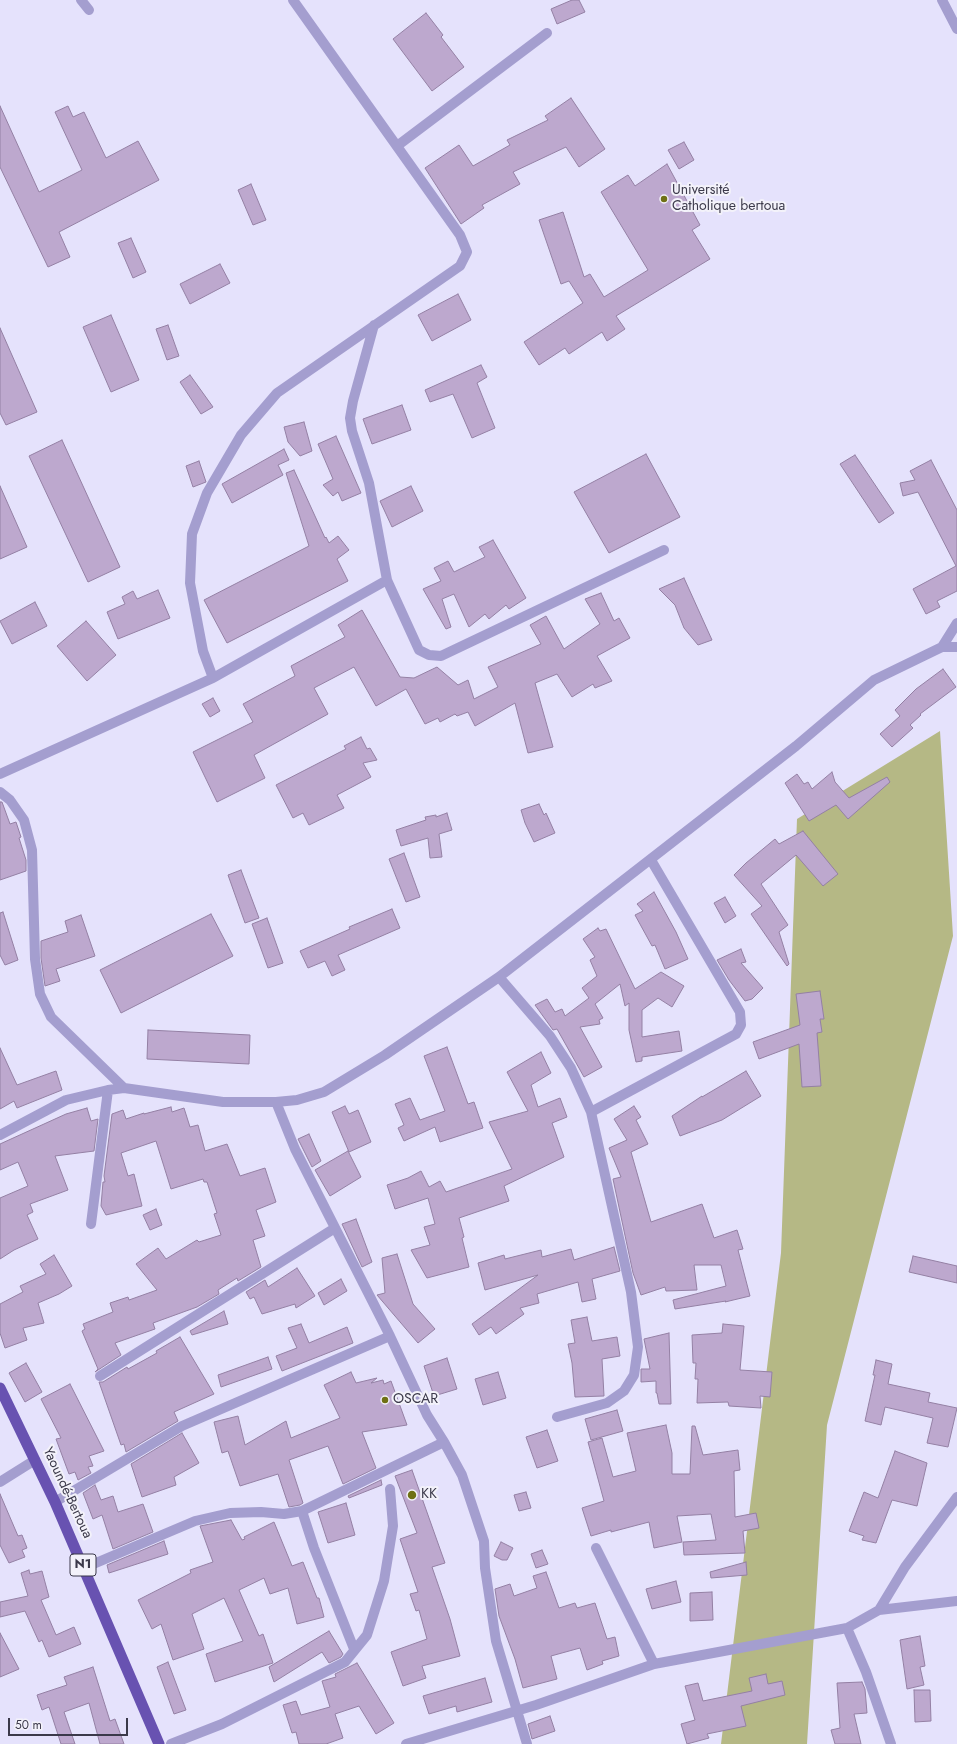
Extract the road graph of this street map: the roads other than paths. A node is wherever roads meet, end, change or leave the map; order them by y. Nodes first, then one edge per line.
1 (81, 0) edge
2 (293, 0) edge
3 (942, 0) edge
4 (89, 10) dead end
5 (957, 29) edge
6 (547, 33) dead end
7 (397, 146) junction
8 (374, 325) junction
9 (664, 550) dead end
10 (386, 580) junction
11 (957, 623) edge
12 (942, 647) junction
13 (957, 647) edge
14 (213, 678) junction
15 (0, 774) edge
16 (0, 792) edge
17 (651, 860) junction
18 (499, 977) junction
19 (124, 1088) junction
20 (108, 1090) junction
21 (276, 1102) junction
22 (591, 1112) junction
23 (0, 1134) edge
24 (91, 1224) dead end
25 (335, 1228) junction
26 (390, 1336) junction
27 (100, 1376) dead end
28 (0, 1388) edge
29 (557, 1417) dead end
30 (444, 1442) junction
31 (35, 1460) junction
32 (0, 1482) edge
33 (390, 1489) dead end
34 (957, 1497) edge
35 (55, 1502) junction
36 (302, 1512) junction
37 (596, 1548) dead end
38 (84, 1568) junction
39 (957, 1601) edge
40 (879, 1610) junction
41 (847, 1628) junction
42 (354, 1649) junction
43 (654, 1664) junction
44 (517, 1710) junction
45 (160, 1744) edge
46 (171, 1744) edge
47 (406, 1744) edge
48 (527, 1744) edge
49 (891, 1744) edge

1 - 4 street
2 - 7 street
3 - 5 street
6 - 7 street
7 - 8 street
8 - 10 street
8 - 14 street
9 - 10 street
10 - 14 street
11 - 12 street
12 - 13 street
12 - 17 street
14 - 15 street
16 - 19 street
17 - 18 street
17 - 22 street
18 - 21 street
18 - 22 street
19 - 20 street
19 - 21 street
20 - 23 street
20 - 24 street
21 - 25 street
22 - 29 street
25 - 26 street
25 - 27 street
26 - 30 street
26 - 35 street
28 - 31 highway, Yaoundé-Bertoua / N1
30 - 36 street
30 - 44 street
31 - 32 street
31 - 35 highway, Yaoundé-Bertoua / N1
33 - 42 street
34 - 40 street
35 - 38 highway, Yaoundé-Bertoua / N1
36 - 38 street
36 - 42 street
37 - 43 street
38 - 45 highway, Yaoundé-Bertoua / N1
39 - 40 street
40 - 41 street
41 - 43 street
41 - 49 street
42 - 46 street
43 - 44 street
44 - 47 street
44 - 48 street

